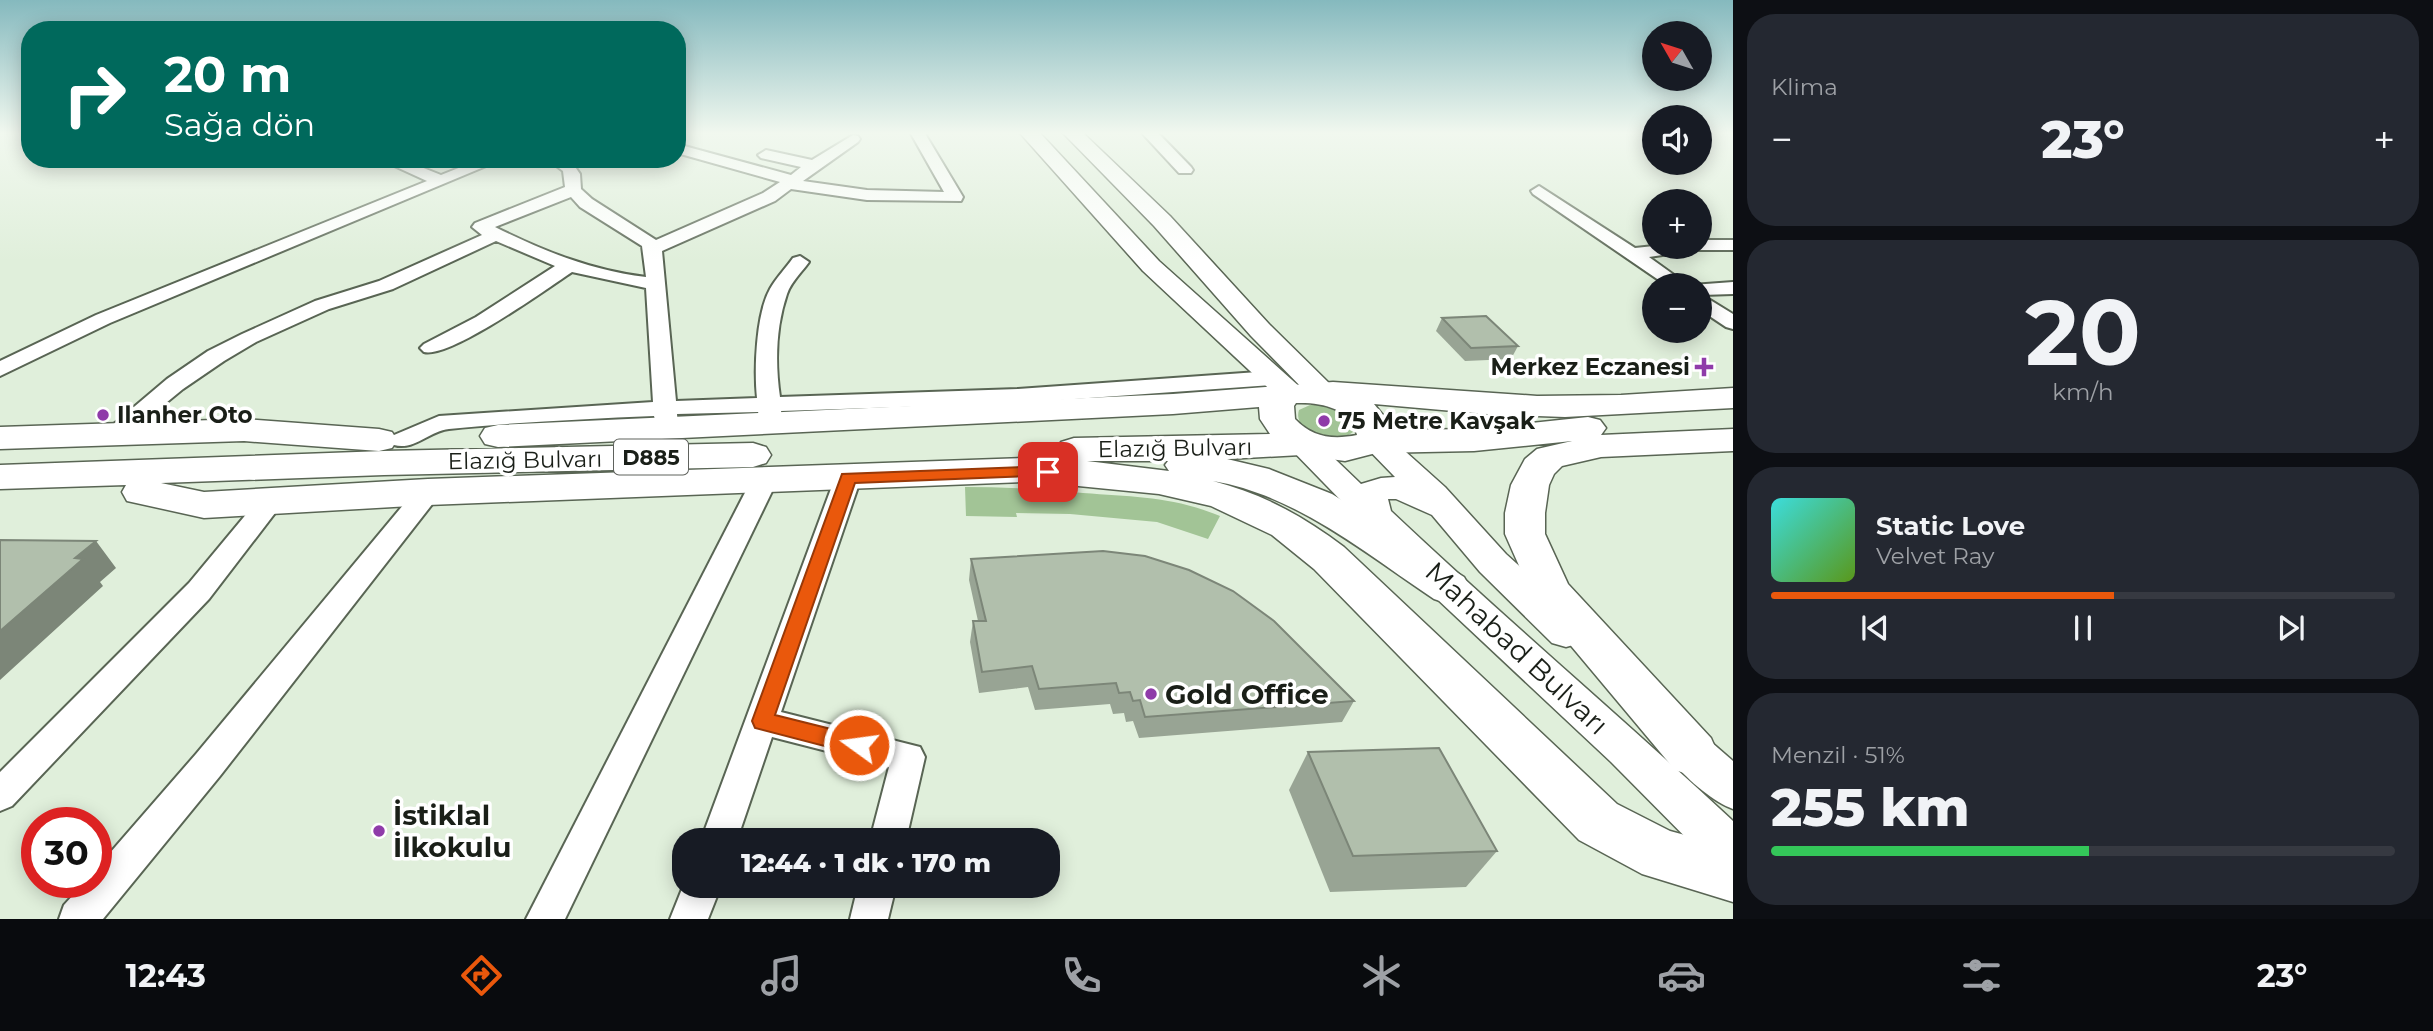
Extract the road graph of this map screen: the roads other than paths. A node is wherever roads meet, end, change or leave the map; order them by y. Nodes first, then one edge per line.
1 (426, 175) edge
2 (453, 175) edge
3 (574, 175) edge
4 (769, 175) edge
5 (803, 175) edge
6 (942, 175) edge
7 (1067, 175) edge
8 (1114, 175) edge
9 (439, 180) junction
10 (793, 182) junction
11 (573, 190) junction
12 (1539, 191) dead end
13 (496, 235) junction
14 (1712, 245) edge
15 (1733, 245) edge
16 (653, 248) junction
17 (1642, 253) edge
18 (1632, 254) junction
19 (800, 262) dead end
20 (569, 265) junction
21 (1660, 273) edge
22 (656, 284) junction
23 (1733, 288) edge
24 (1712, 289) edge
25 (1712, 309) edge
26 (1733, 323) edge
27 (431, 348) dead end
28 (0, 369) edge
29 (1295, 388) junction
30 (1733, 398) edge
31 (1448, 401) junction
32 (771, 415) junction
33 (1733, 415) edge
34 (666, 419) junction
35 (114, 434) junction
36 (0, 438) edge
37 (1474, 440) junction
38 (1733, 440) edge
39 (1376, 442) junction
40 (1301, 444) junction
41 (388, 448) junction
42 (1048, 450) junction
43 (0, 455) edge
44 (0, 477) edge
45 (848, 478) junction
46 (765, 479) junction
47 (141, 492) junction
48 (428, 492) junction
49 (0, 497) edge
50 (272, 500) junction
51 (1449, 513) junction
52 (1376, 518) junction
53 (1449, 588) junction
54 (762, 721) junction
55 (1693, 754) junction
56 (1733, 787) edge
57 (0, 795) edge
58 (723, 828) edge
59 (891, 828) edge
60 (1733, 852) edge
61 (1733, 875) edge
62 (697, 898) edge
63 (874, 898) edge
64 (78, 919) edge
65 (545, 919) edge
66 (689, 919) edge
67 (869, 919) edge

1 - 9 street
2 - 9 street
3 - 11 street
4 - 10 street
5 - 10 street
6 - 10 street
7 - 29 main road
8 - 29 main road
9 - 28 street
10 - 16 street
11 - 13 street
11 - 16 street
12 - 18 street
13 - 20 street
13 - 35 street
14 - 15 street
16 - 22 street
17 - 18 street
18 - 21 street
19 - 32 street
20 - 22 street
20 - 27 street
22 - 34 street
23 - 24 street
25 - 26 street
29 - 31 highway, Elazığ Bulvarı / D885
29 - 32 highway, Elazığ Bulvarı / D885
29 - 39 highway
29 - 40 highway
30 - 31 highway, Elazığ Bulvarı / D885
31 - 37 highway
32 - 34 highway, Elazığ Bulvarı / D885
33 - 37 highway
34 - 41 highway, Elazığ Bulvarı / D885
35 - 36 highway
35 - 41 highway
37 - 39 highway
38 - 55 highway
39 - 40 highway
39 - 51 main road, Mahabad Bulvarı
40 - 42 highway, Elazığ Bulvarı / D885
40 - 52 main road, Mahabad Bulvarı
41 - 42 highway, Elazığ Bulvarı / D885
41 - 43 highway, Elazığ Bulvarı / D885
41 - 44 highway, Elazığ Bulvarı / D885
41 - 47 highway
42 - 53 highway
45 - 46 highway
45 - 54 street
45 - 61 highway
46 - 48 highway
46 - 65 street
47 - 49 highway
47 - 50 highway
48 - 50 highway
48 - 64 street
50 - 57 street
51 - 52 main road
51 - 55 main road, Mahabad Bulvarı
52 - 53 main road, Mahabad Bulvarı
53 - 60 main road, Mahabad Bulvarı
54 - 58 street
54 - 59 street
55 - 56 main road, Mahabad Bulvarı
62 - 66 street
63 - 67 street

